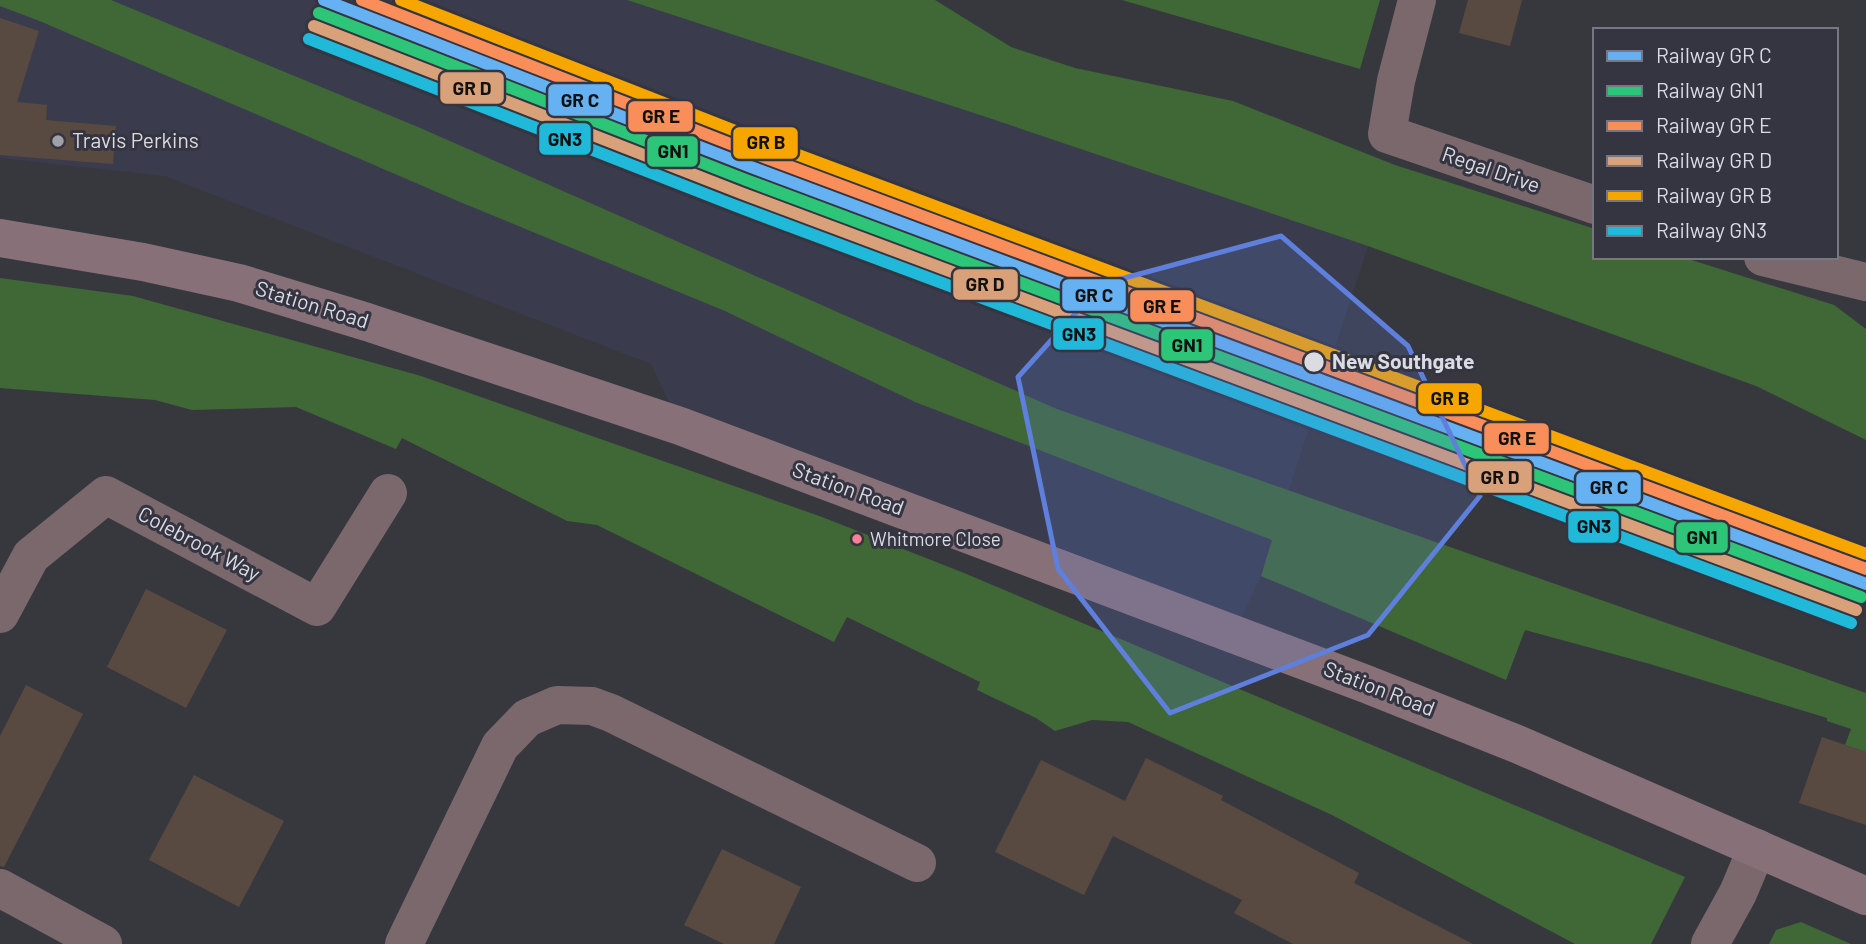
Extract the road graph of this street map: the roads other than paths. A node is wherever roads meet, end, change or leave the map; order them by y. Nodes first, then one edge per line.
1 (1418, 0) edge
2 (1593, 204) edge
3 (0, 238) edge
4 (1771, 259) edge
5 (1866, 282) edge
6 (388, 493) dead end
7 (0, 614) edge
8 (1756, 848) junction
9 (917, 863) dead end
10 (0, 888) edge
11 (1866, 896) edge
12 (103, 944) edge
13 (404, 944) edge
14 (1710, 944) edge

1 - 2 street, Regal Drive
3 - 8 main road, Station Road
4 - 5 street
6 - 7 street, Colebrook Way
8 - 11 main road, Station Road
8 - 14 street
9 - 13 street
10 - 12 street

